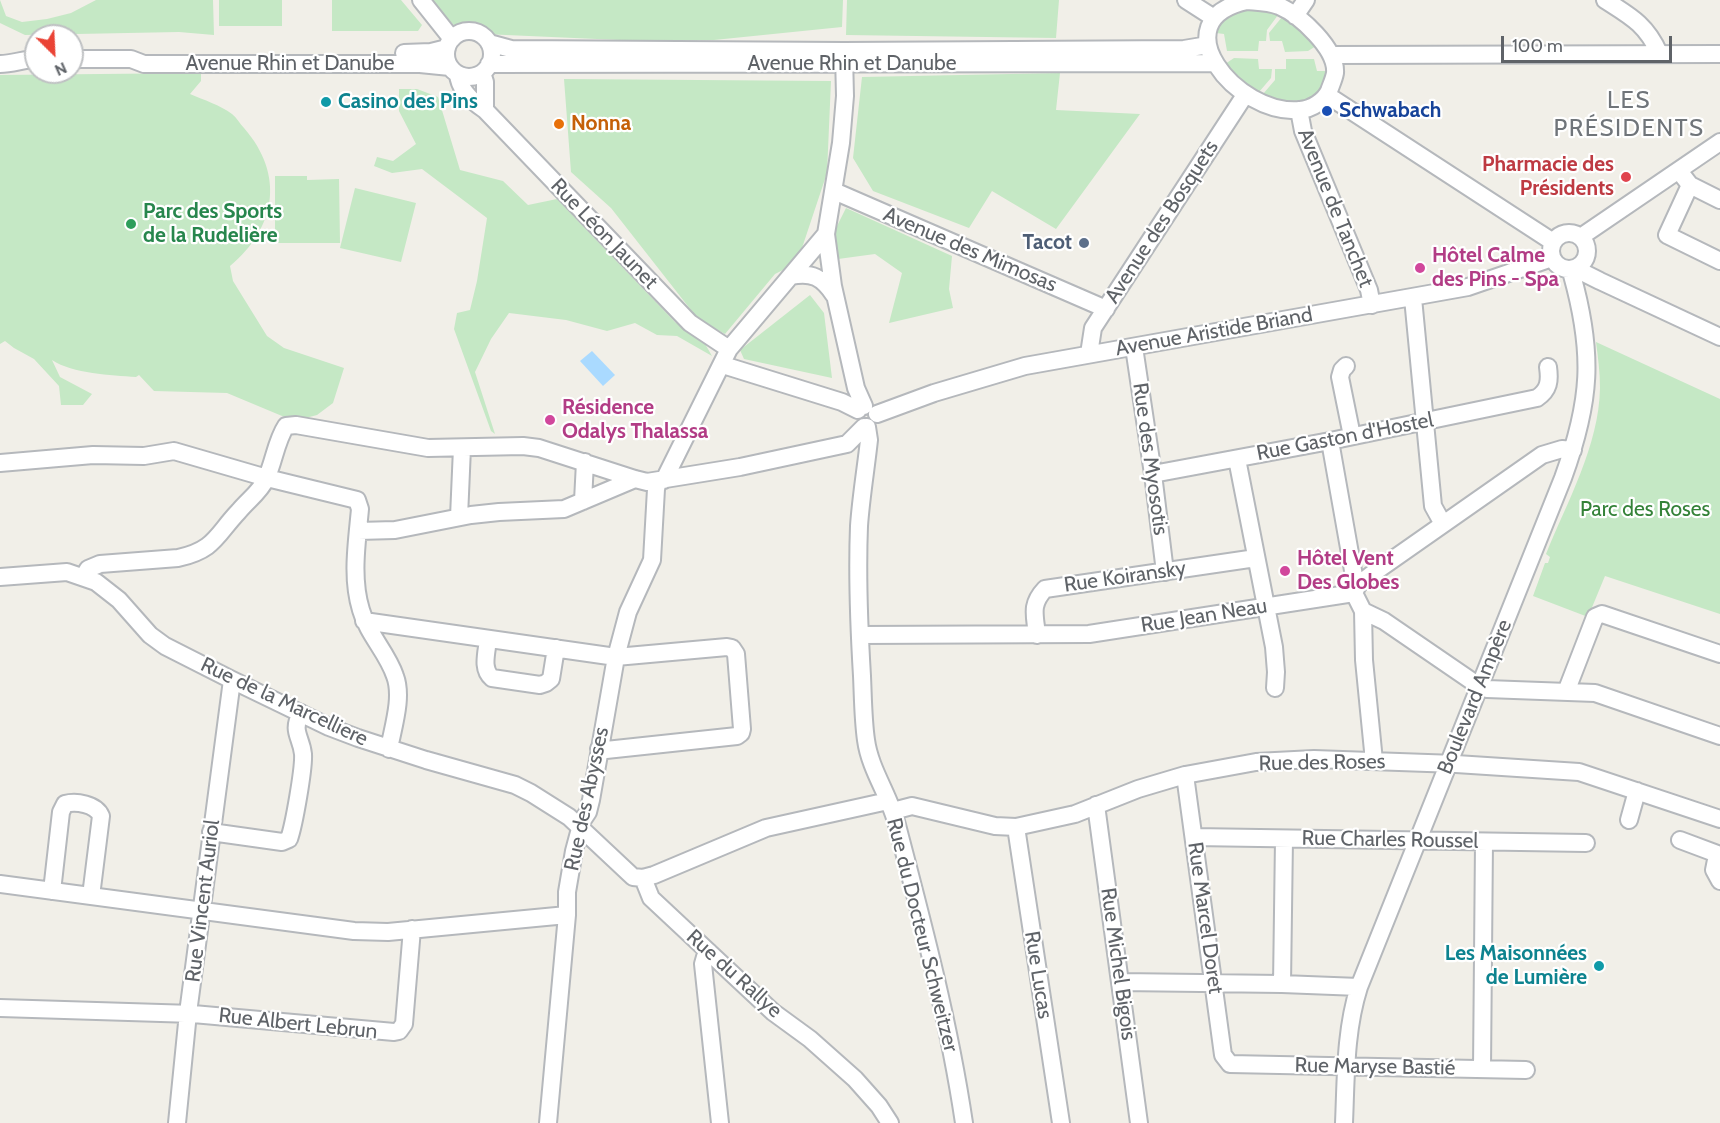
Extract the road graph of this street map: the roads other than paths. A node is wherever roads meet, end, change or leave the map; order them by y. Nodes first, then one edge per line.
1 (421, 0) edge
2 (1186, 0) edge
3 (1247, 0) edge
4 (1306, 0) edge
5 (1605, 0) edge
6 (1295, 16) junction
7 (1214, 18) junction
8 (449, 43) junction
9 (489, 43) junction
10 (1208, 45) junction
11 (1659, 53) junction
12 (0, 54) edge
13 (1720, 54) edge
14 (1331, 55) junction
15 (24, 57) edge
16 (844, 58) junction
17 (84, 59) edge
18 (131, 59) junction
19 (24, 61) edge
20 (1215, 63) junction
21 (0, 64) edge
22 (486, 68) junction
23 (454, 71) junction
24 (1245, 94) junction
25 (1327, 95) junction
26 (485, 110) junction
27 (1299, 110) junction
28 (1720, 142) edge
29 (1678, 171) junction
30 (1689, 184) junction
31 (834, 190) junction
32 (1720, 200) edge
33 (826, 234) junction
34 (1582, 238) junction
35 (1552, 250) junction
36 (1720, 261) edge
37 (1575, 268) junction
38 (791, 276) junction
39 (1600, 281) junction
40 (835, 296) junction
41 (1413, 298) junction
42 (1580, 303) junction
43 (1372, 305) junction
44 (1106, 309) junction
45 (1720, 337) edge
46 (1134, 347) junction
47 (1089, 354) junction
48 (726, 357) junction
49 (1346, 366) dead end
50 (1548, 367) dead end
51 (866, 417) junction
52 (1425, 422) junction
53 (1352, 436) junction
54 (1330, 441) junction
55 (462, 448) junction
56 (1573, 450) junction
57 (1237, 459) junction
58 (585, 462) junction
59 (0, 463) edge
60 (1154, 474) junction
61 (267, 478) junction
62 (635, 479) junction
63 (661, 480) junction
64 (583, 501) junction
65 (459, 517) junction
66 (1443, 524) junction
67 (358, 531) junction
68 (1256, 558) junction
69 (1165, 572) junction
70 (84, 576) junction
71 (0, 577) edge
72 (1356, 589) junction
73 (1265, 607) junction
74 (1363, 611) junction
75 (364, 621) junction
76 (860, 635) junction
77 (1036, 635) junction
78 (488, 639) junction
79 (556, 648) junction
80 (1720, 654) edge
81 (616, 657) junction
82 (232, 680) junction
83 (1480, 686) junction
84 (1275, 688) dead end
85 (1566, 692) junction
86 (301, 713) junction
87 (1720, 736) edge
88 (390, 749) junction
89 (599, 749) junction
90 (1374, 761) junction
91 (1449, 764) junction
92 (1185, 775) junction
93 (1637, 791) junction
94 (1096, 805) junction
95 (890, 806) junction
96 (1720, 819) edge
97 (1629, 820) dead end
98 (581, 827) junction
99 (1016, 827) junction
100 (212, 832) junction
101 (1194, 837) junction
102 (1284, 839) junction
103 (1680, 840) dead end
104 (1418, 841) junction
105 (1484, 842) junction
106 (1586, 843) dead end
107 (1718, 855) edge
108 (643, 878) junction
109 (1720, 881) edge
110 (0, 884) edge
111 (52, 891) junction
112 (91, 896) junction
113 (203, 911) junction
114 (567, 915) junction
115 (412, 929) junction
116 (709, 952) junction
117 (1120, 982) junction
118 (1214, 984) junction
119 (1282, 984) junction
120 (1359, 987) junction
121 (0, 1008) edge
122 (188, 1013) junction
123 (1226, 1060) joint
124 (1346, 1067) junction
125 (1482, 1069) junction
126 (1526, 1070) dead end
127 (177, 1123) edge
128 (549, 1123) edge
129 (720, 1123) edge
130 (890, 1123) edge
131 (964, 1123) edge
132 (1062, 1123) edge
133 (1139, 1123) edge
134 (1344, 1123) edge

1 - 8 street
2 - 7 street
3 - 6 street
3 - 7 street
4 - 6 street
5 - 11 street
6 - 14 street
7 - 10 street
8 - 9 street
8 - 18 street, Avenue Rhin et Danube
8 - 23 street
9 - 16 street, Avenue Rhin et Danube
9 - 22 street
10 - 16 street, Avenue Rhin et Danube
10 - 20 street
11 - 13 street
11 - 14 street
12 - 15 street
14 - 25 street
16 - 20 street, Avenue Rhin et Danube
16 - 22 street, Avenue Rhin et Danube
16 - 31 street
17 - 18 street, Avenue Rhin et Danube
18 - 23 street, Avenue Rhin et Danube
19 - 21 street
20 - 24 street
22 - 23 street
22 - 26 street
23 - 26 street, Rue Léon Jaunet
24 - 27 street
24 - 44 street, Avenue des Bosquets
25 - 27 street
25 - 35 street
26 - 48 street, Rue Léon Jaunet
27 - 43 street, Avenue de Tanchet
28 - 29 street
29 - 30 street
29 - 34 street
30 - 32 street
30 - 36 street
31 - 33 street
31 - 44 street, Avenue des Mimosas
33 - 38 street, Rue des Abysses
33 - 40 street
34 - 35 street
34 - 37 street
35 - 37 street
35 - 41 street, Avenue Aristide Briand
37 - 39 street
37 - 42 street, Boulevard Ampère
38 - 40 street
38 - 48 street, Rue des Abysses
39 - 42 street
39 - 45 street
40 - 51 street
41 - 43 street, Avenue Aristide Briand
41 - 52 street
42 - 56 street, Boulevard Ampère
43 - 46 street, Avenue Aristide Briand
44 - 47 street, Avenue des Bosquets
46 - 47 street, Avenue Aristide Briand
46 - 60 street, Rue des Myosotis
47 - 51 street, Avenue Aristide Briand
48 - 51 street, Rue Léon Jaunet
48 - 63 street, Rue des Abysses
49 - 53 street
50 - 52 street, Rue Gaston d'Hostel
51 - 63 street
51 - 76 street, Rue du Docteur Schweitzer
52 - 53 street, Rue Gaston d'Hostel
52 - 66 street
53 - 54 street, Rue Gaston d'Hostel
54 - 57 street, Rue Gaston d'Hostel
54 - 72 street
55 - 58 street
55 - 61 street
55 - 65 street
56 - 66 street, Rue Jean Neau
56 - 83 street, Boulevard Ampère
57 - 60 street, Rue Gaston d'Hostel
57 - 68 street
58 - 62 street
58 - 64 street
59 - 61 street
60 - 69 street, Rue des Myosotis
61 - 67 street
61 - 70 street
62 - 63 street
62 - 64 street
63 - 81 street, Rue des Abysses
64 - 65 street
65 - 67 street
66 - 72 street, Rue Jean Neau
67 - 75 street
68 - 69 street, Rue Koiransky
68 - 73 street
69 - 77 street, Rue Koiransky
70 - 71 street, Rue de la Marcelliere
70 - 82 street, Rue de la Marcelliere
72 - 73 street, Rue Jean Neau
72 - 74 street
73 - 77 street, Rue Jean Neau
73 - 84 street
74 - 83 street
74 - 90 street
75 - 78 street
75 - 88 street
76 - 77 street, Rue Jean Neau
76 - 95 street, Rue du Docteur Schweitzer
78 - 79 street
78 - 79 street
79 - 81 street
80 - 85 street
81 - 89 street, Rue des Abysses
81 - 89 street
82 - 86 street, Rue de la Marcelliere
82 - 100 street, Rue Vincent Auriol
83 - 85 street
83 - 91 street, Boulevard Ampère
85 - 87 street
86 - 88 street, Rue de la Marcelliere
86 - 100 street
88 - 98 street, Rue de la Marcelliere
89 - 98 street, Rue des Abysses
90 - 91 street, Rue des Roses
90 - 92 street, Rue des Roses
91 - 93 street, Rue des Roses
91 - 104 street, Boulevard Ampère
92 - 94 street, Rue des Roses
92 - 101 street, Rue Marcel Doret
93 - 96 street, Rue des Roses
93 - 97 street
94 - 99 street, Rue des Roses
94 - 117 street, Rue Michel Bigois
95 - 99 street, Rue des Roses
95 - 108 street, Rue des Roses
95 - 131 street, Rue du Docteur Schweitzer
98 - 108 street, Rue du Rallye
98 - 114 street, Rue des Abysses
99 - 132 street, Rue Lucas
100 - 113 street, Rue Vincent Auriol
101 - 102 street, Rue Charles Roussel
101 - 118 street, Rue Marcel Doret
102 - 104 street, Rue Charles Roussel
102 - 119 street
103 - 107 street
104 - 105 street, Rue Charles Roussel
104 - 120 street, Boulevard Ampère
105 - 106 street, Rue Charles Roussel
105 - 125 street
107 - 109 street
108 - 116 street, Rue du Rallye
110 - 111 street
111 - 112 street
111 - 112 street
112 - 113 street
113 - 115 street
113 - 122 street, Rue Vincent Auriol
114 - 115 street
114 - 128 street, Rue des Abysses
115 - 122 street, Rue Albert Lebrun
116 - 129 street
116 - 130 street, Rue du Rallye
117 - 118 street
117 - 133 street, Rue Michel Bigois
118 - 119 street
118 - 123 street, Rue Marcel Doret
119 - 120 street
120 - 124 street, Boulevard Ampère
121 - 122 street
122 - 127 street, Rue Vincent Auriol
123 - 124 street, Rue Maryse Bastié
124 - 125 street, Rue Maryse Bastié
124 - 134 street, Boulevard Ampère
125 - 126 street, Rue Maryse Bastié

